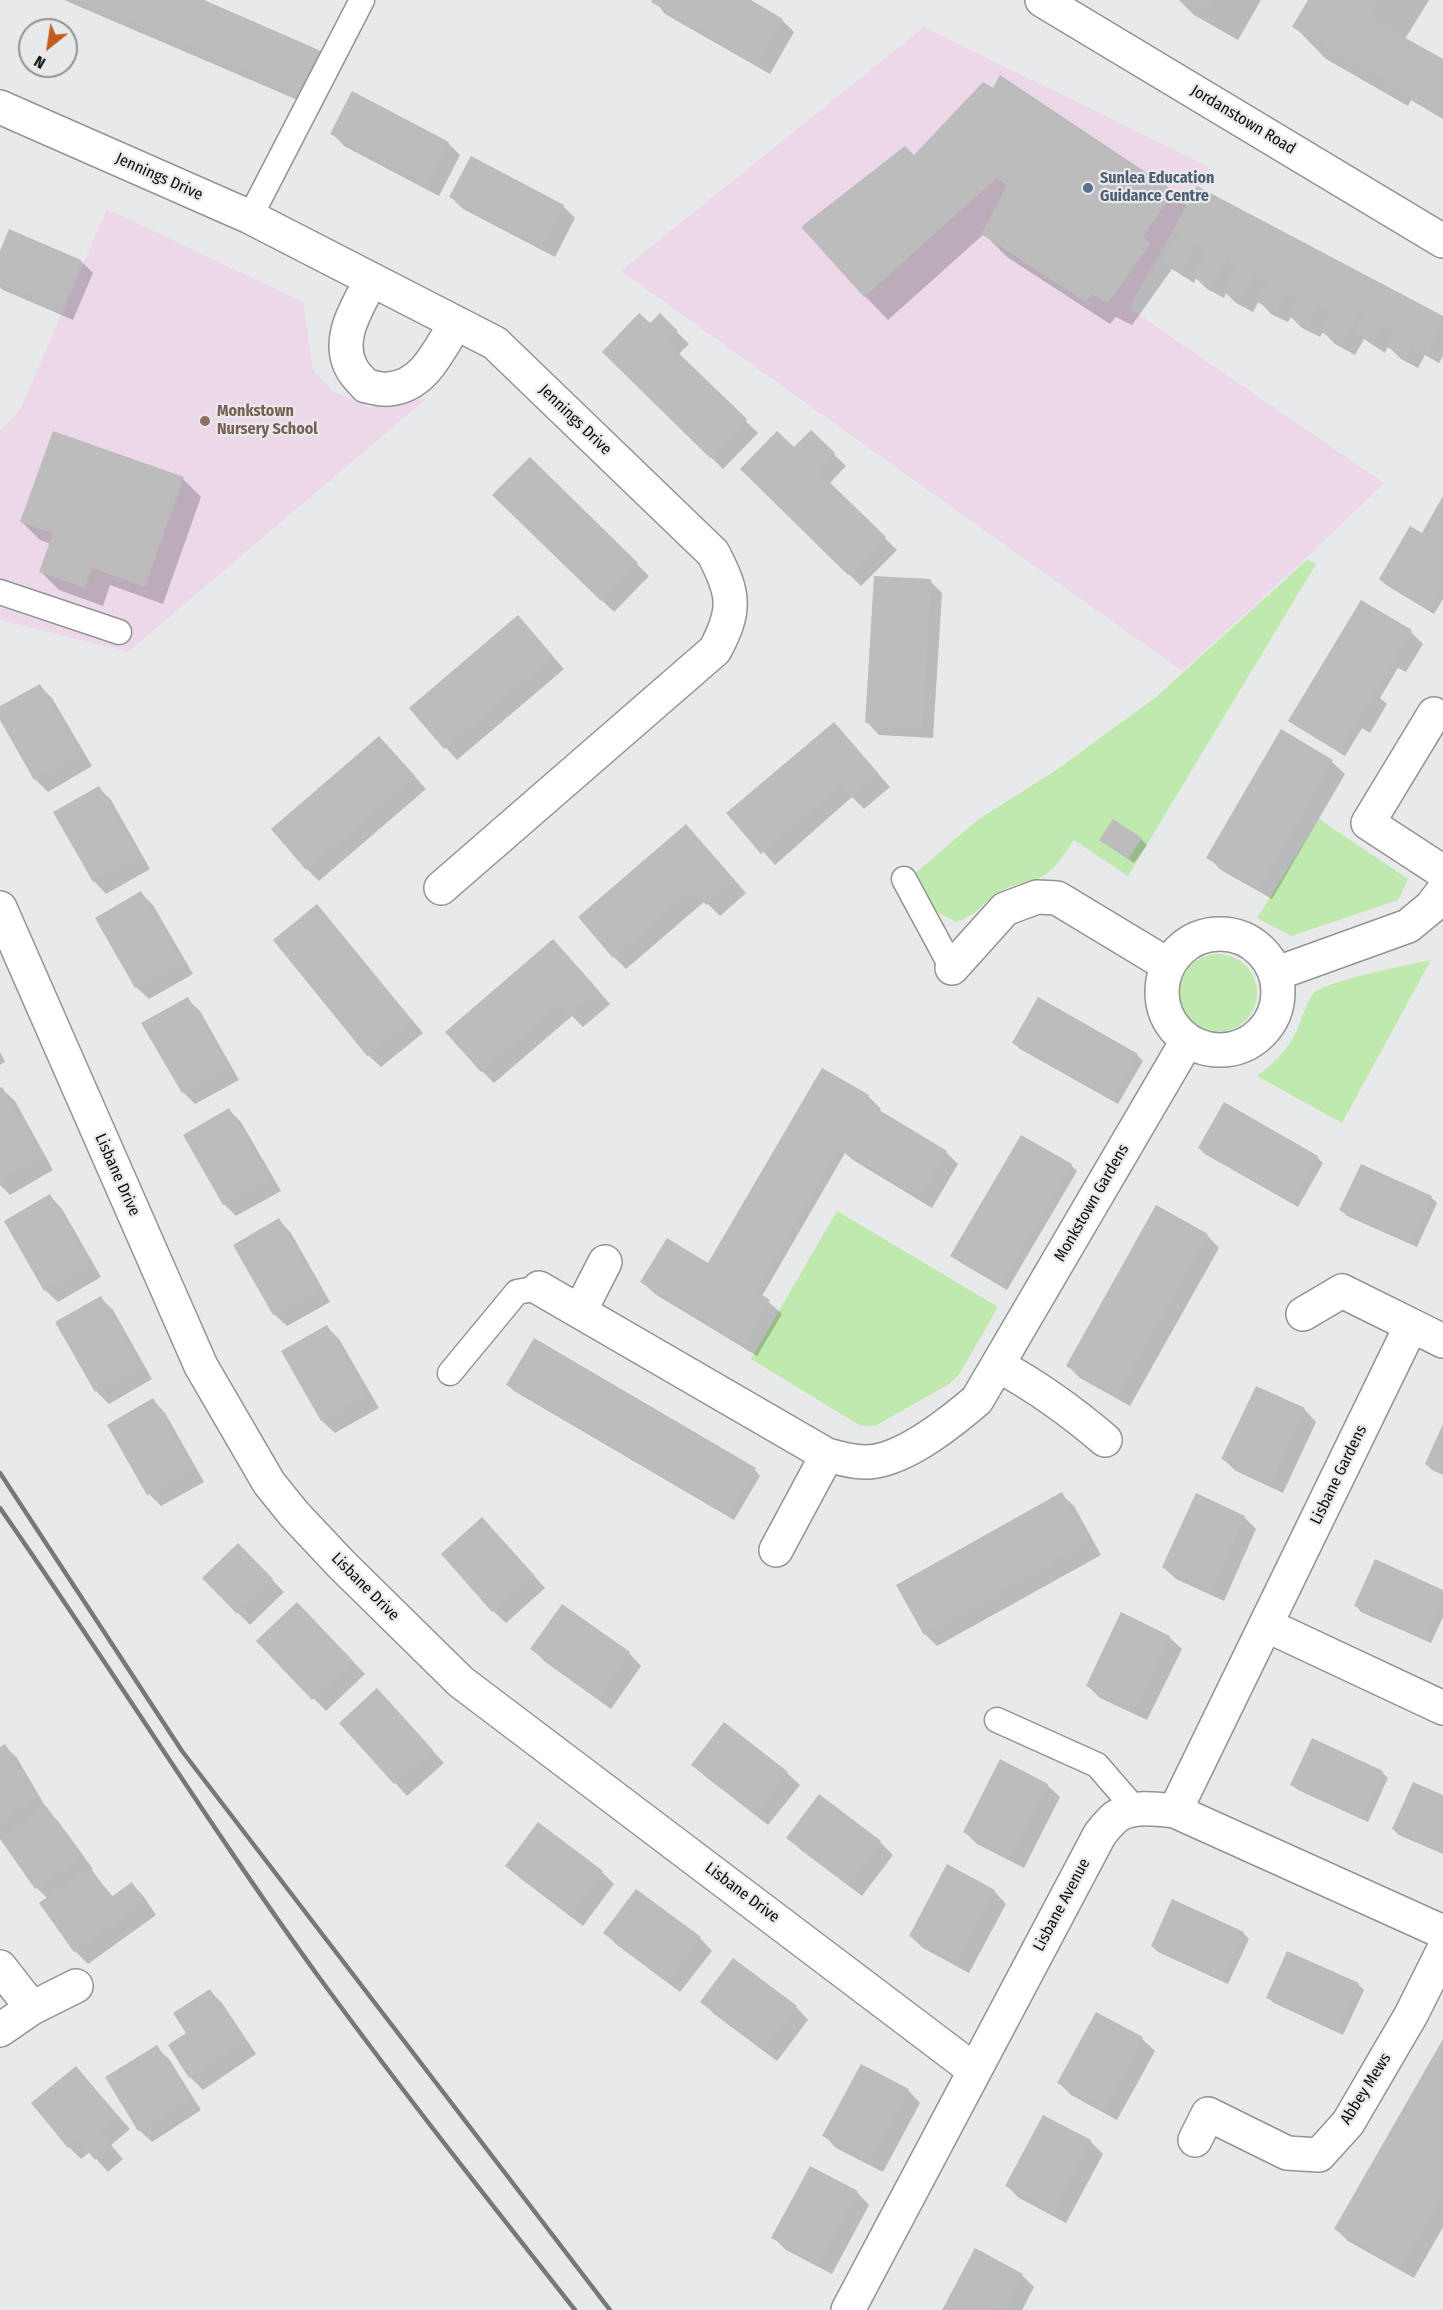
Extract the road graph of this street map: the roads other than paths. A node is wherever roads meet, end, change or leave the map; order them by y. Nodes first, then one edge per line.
1 (362, 0) edge
2 (1042, 0) edge
3 (0, 107) edge
4 (250, 217) junction
5 (1443, 241) edge
6 (371, 280) junction
7 (456, 323) junction
8 (0, 592) edge
9 (119, 632) dead end
10 (1434, 714) dead end
11 (1443, 872) edge
12 (904, 879) dead end
13 (441, 888) dead end
14 (1443, 891) edge
15 (0, 908) edge
16 (1168, 965) junction
17 (952, 969) joint
18 (1275, 974) junction
19 (1187, 1041) junction
20 (605, 1262) dead end
21 (539, 1288) joint
22 (580, 1311) junction
23 (1303, 1314) dead end
24 (1412, 1326) junction
25 (1443, 1341) edge
26 (999, 1366) junction
27 (450, 1373) dead end
28 (1105, 1440) dead end
29 (827, 1455) junction
30 (776, 1550) dead end
31 (1266, 1625) junction
32 (1443, 1708) edge
33 (997, 1719) dead end
34 (1136, 1810) junction
35 (1175, 1811) junction
36 (1443, 1932) edge
37 (1443, 1951) edge
38 (0, 1967) edge
39 (76, 1986) dead end
40 (32, 2008) junction
41 (0, 2030) edge
42 (974, 2070) junction
43 (1195, 2140) dead end
44 (848, 2310) edge

1 - 4 lane
2 - 5 street, Jordanstown Road
3 - 4 street, Jennings Drive
4 - 6 street, Jennings Drive
6 - 7 street, Jennings Drive
6 - 7 street
7 - 13 street, Jennings Drive
8 - 9 lane
10 - 11 street
12 - 17 lane
14 - 18 street
15 - 42 street, Lisbane Drive
16 - 17 street
16 - 18 street
16 - 19 street
18 - 19 street
19 - 26 street, Monkstown Gardens
20 - 22 street
21 - 22 street, Monkstown Gardens
21 - 27 lane
22 - 29 street, Monkstown Gardens
23 - 24 street
24 - 25 street
24 - 31 street, Lisbane Gardens
26 - 28 street
26 - 29 street, Monkstown Gardens
29 - 30 street
31 - 32 street
31 - 35 street, Lisbane Gardens
33 - 34 lane
34 - 35 street, Lisbane Avenue
34 - 42 street, Lisbane Avenue
35 - 36 street, Lisbane Avenue
37 - 43 street, Abbey Mews
38 - 40 street
39 - 40 street
40 - 41 street
42 - 44 street, Lisbane Avenue

